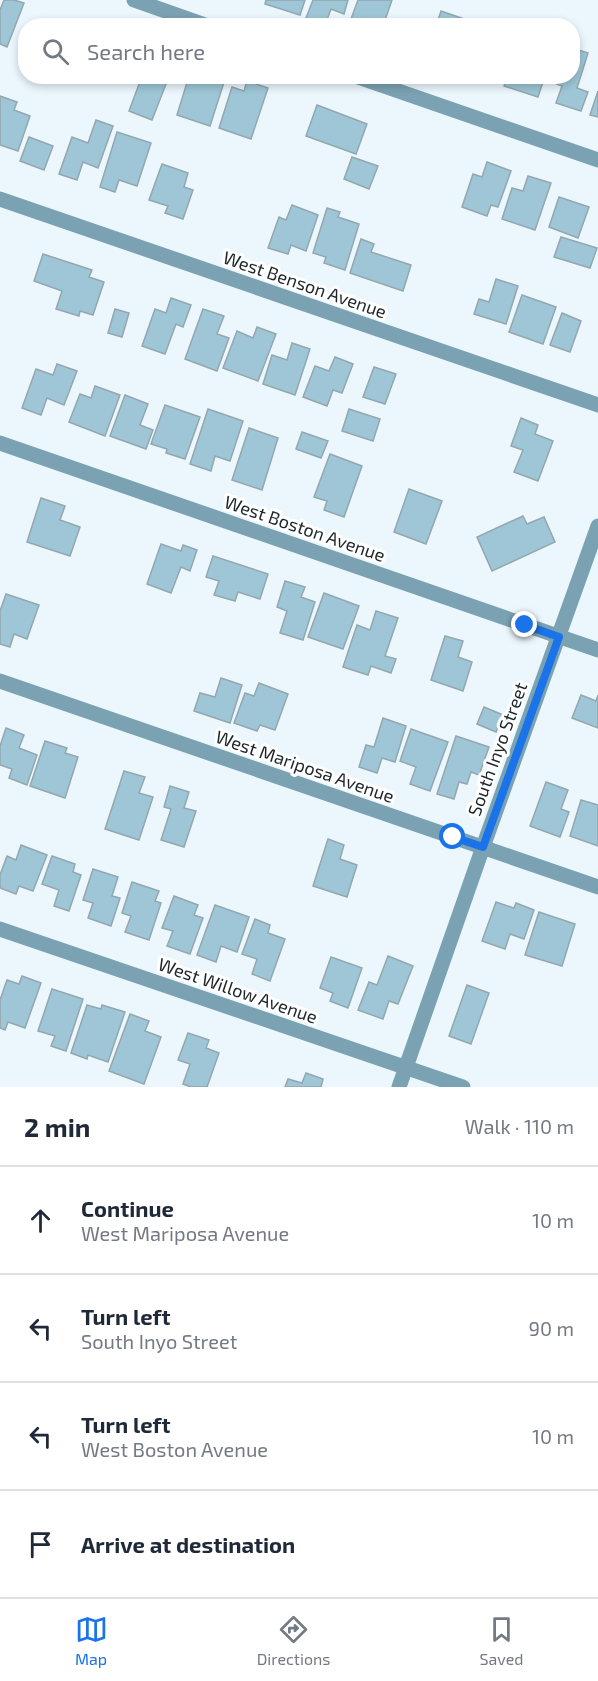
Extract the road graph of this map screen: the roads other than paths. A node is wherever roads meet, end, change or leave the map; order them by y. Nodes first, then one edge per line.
1 (134, 0) edge
2 (185, 18) edge
3 (378, 84) edge
4 (598, 160) edge
5 (0, 199) edge
6 (598, 405) edge
7 (0, 443) edge
8 (598, 526) edge
9 (559, 637) junction
10 (598, 650) edge
11 (0, 681) edge
12 (483, 847) junction
13 (598, 887) edge
14 (0, 929) edge
15 (406, 1068) junction
16 (399, 1087) edge
17 (463, 1087) edge

1 - 2 street
3 - 4 street
5 - 6 street, West Benson Avenue
7 - 9 street, West Boston Avenue
8 - 9 street, South Inyo Street
9 - 10 street, West Boston Avenue
9 - 12 street, South Inyo Street
11 - 12 street, West Mariposa Avenue
12 - 13 street, West Mariposa Avenue
12 - 15 street, South Inyo Street
14 - 15 street, West Willow Avenue
15 - 16 street, South Inyo Street
15 - 17 street, West Willow Avenue

